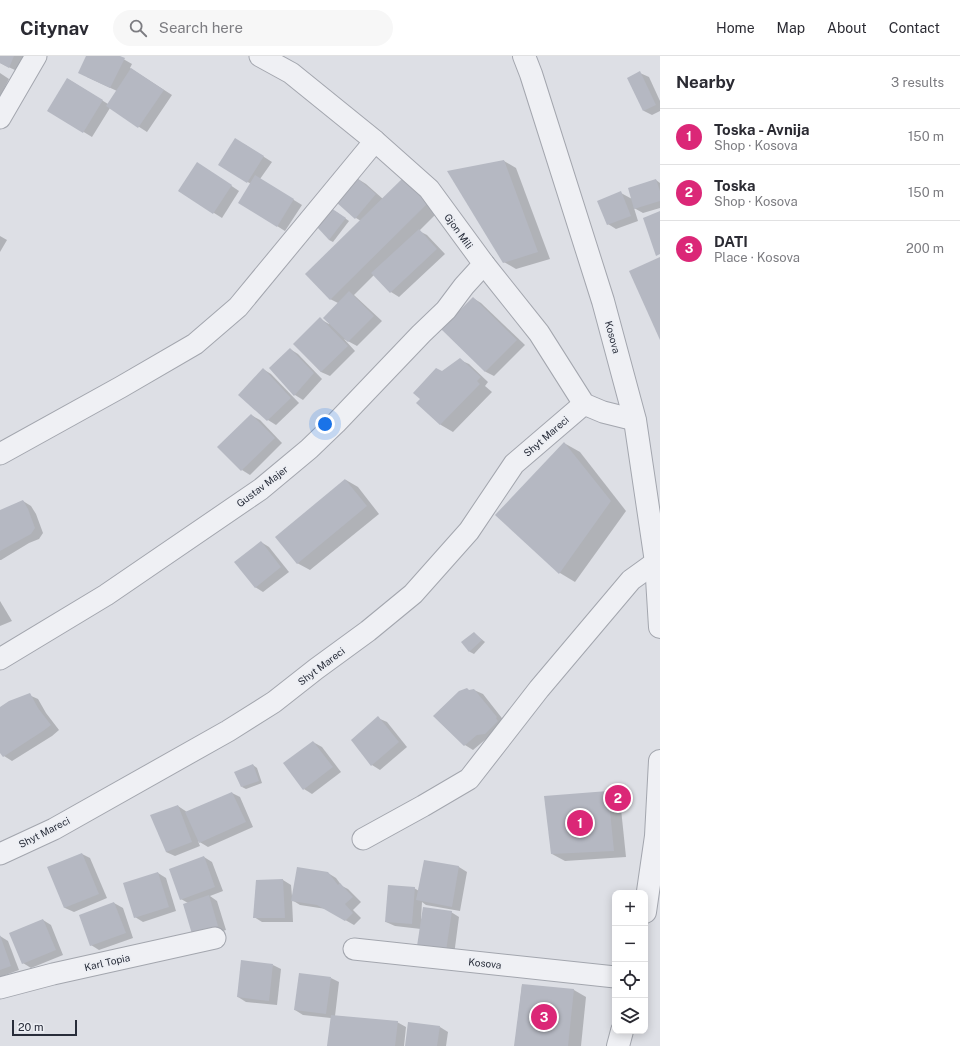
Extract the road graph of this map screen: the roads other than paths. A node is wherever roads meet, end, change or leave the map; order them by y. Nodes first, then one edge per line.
1 (36, 56) edge
2 (260, 56) edge
3 (524, 56) edge
4 (0, 118) edge
5 (375, 141) junction
6 (484, 264) junction
7 (584, 404) junction
8 (635, 420) junction
9 (0, 454) edge
10 (656, 562) junction
11 (660, 627) edge
12 (0, 659) edge
13 (660, 761) edge
14 (363, 838) dead end
15 (0, 854) edge
16 (648, 891) edge
17 (215, 938) dead end
18 (354, 949) dead end
19 (612, 977) edge
20 (0, 988) edge
21 (621, 1034) edge
22 (618, 1046) edge

1 - 4 street
2 - 5 street, Gjon Mili
3 - 8 street, Kosova
5 - 6 street, Gjon Mili
5 - 9 street
6 - 7 street, Gjon Mili
6 - 12 street, Gustav Majer
7 - 8 street
7 - 15 street, Shyt Mareci
8 - 10 street, Kosova
10 - 11 street, Kosova
10 - 14 street
13 - 16 street
17 - 20 street, Karl Topia
18 - 19 street, Kosova
21 - 22 street

